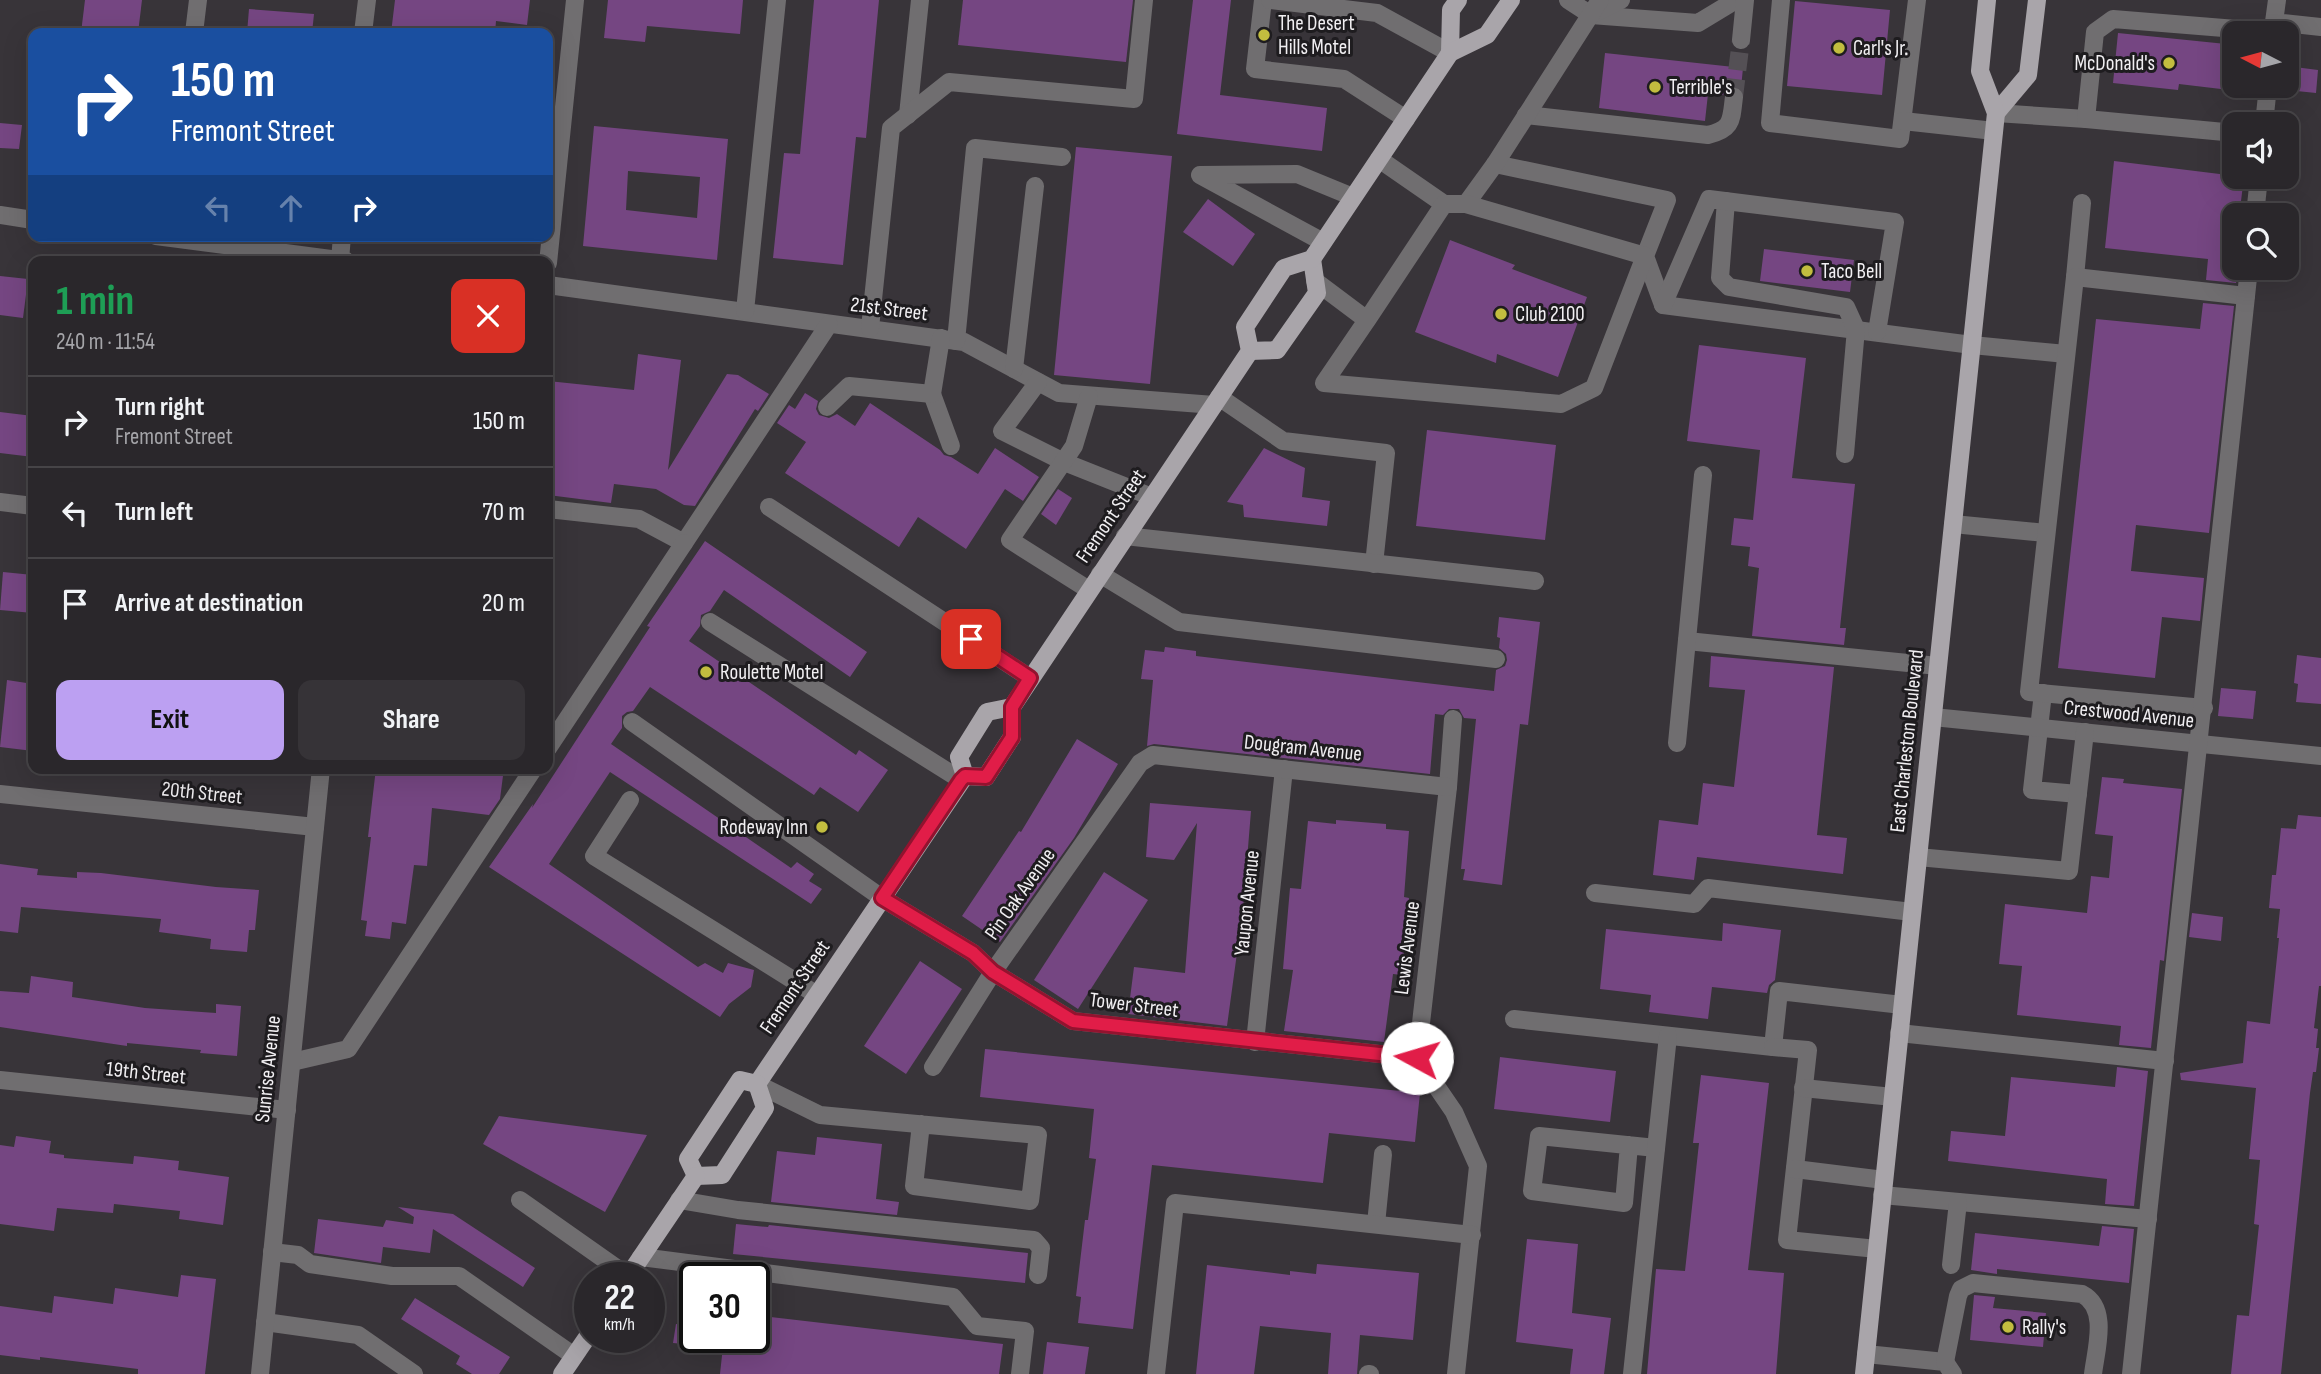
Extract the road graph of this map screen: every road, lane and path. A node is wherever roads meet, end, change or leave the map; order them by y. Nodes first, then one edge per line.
1 (198, 0) edge
2 (367, 0) edge
3 (575, 0) edge
4 (777, 0) edge
5 (920, 0) edge
6 (1144, 0) edge
7 (1263, 0) edge
8 (1270, 0) edge
9 (1458, 0) edge
10 (1511, 0) edge
11 (1568, 0) edge
12 (1621, 0) edge
13 (1736, 0) edge
14 (1745, 0) edge
15 (1782, 0) edge
16 (1917, 0) edge
17 (1987, 0) edge
18 (2037, 0) edge
19 (2277, 0) edge
20 (1596, 7) edge
21 (2275, 21) edge
22 (2222, 26) edge
23 (2321, 27) edge
24 (195, 28) edge
25 (364, 28) edge
26 (2300, 28) edge
27 (1741, 40) tunnel mouth
28 (1450, 52) junction
29 (1734, 97) tunnel mouth
30 (908, 115) junction
31 (1526, 115) junction
32 (1406, 119) junction
33 (2086, 119) junction
34 (1903, 121) junction
35 (1995, 122) junction
36 (2222, 132) edge
37 (1062, 157) dead end
38 (1379, 159) junction
39 (1495, 164) junction
40 (1035, 186) dead end
41 (1353, 197) junction
42 (1726, 201) junction
43 (2082, 202) dead end
44 (1444, 204) junction
45 (1466, 204) junction
46 (553, 214) edge
47 (0, 215) edge
48 (28, 219) edge
49 (210, 242) edge
50 (1323, 242) junction
51 (311, 256) edge
52 (1645, 256) junction
53 (1311, 259) junction
54 (2075, 277) junction
55 (2248, 280) edge
56 (1315, 281) junction
57 (553, 286) edge
58 (2246, 296) junction
59 (1663, 305) junction
60 (745, 310) junction
61 (1367, 320) junction
62 (830, 324) junction
63 (870, 328) junction
64 (1856, 329) junction
65 (1877, 332) junction
66 (948, 340) junction
67 (1972, 345) junction
68 (1250, 351) junction
69 (2066, 354) junction
70 (1014, 369) junction
71 (1038, 382) junction
72 (932, 394) junction
73 (1089, 396) junction
74 (1217, 401) junction
75 (827, 407) dead end
76 (951, 446) dead end
77 (1845, 454) dead end
78 (1064, 462) junction
79 (1703, 475) dead end
80 (1152, 497) junction
81 (0, 502) edge
82 (28, 505) edge
83 (769, 507) dead end
84 (553, 510) edge
85 (1953, 524) junction
86 (2046, 533) junction
87 (1125, 536) junction
88 (684, 543) junction
89 (1374, 564) junction
90 (1100, 574) junction
91 (1535, 581) dead end
92 (1089, 590) junction
93 (710, 622) dead end
94 (1687, 641) junction
95 (1496, 659) dead end
96 (1938, 666) junction
97 (1030, 678) junction
98 (2043, 693) junction
99 (1012, 707) junction
100 (2204, 708) junction
101 (1933, 717) junction
102 (1452, 719) dead end
103 (632, 722) dead end
104 (2039, 727) junction
105 (2085, 732) junction
106 (553, 740) edge
107 (1678, 743) dead end
108 (2200, 744) junction
109 (1153, 755) joint
110 (2321, 755) edge
111 (1284, 769) junction
112 (320, 774) edge
113 (530, 774) edge
114 (963, 778) junction
115 (1448, 787) junction
116 (0, 794) edge
117 (2078, 794) junction
118 (631, 800) dead end
119 (316, 827) junction
120 (1918, 857) junction
121 (1595, 893) dead end
122 (882, 898) junction
123 (1912, 912) junction
124 (993, 972) junction
125 (817, 995) junction
126 (1902, 1004) junction
127 (1514, 1019) dead end
128 (1899, 1033) junction
129 (1668, 1036) junction
130 (1255, 1042) junction
131 (1773, 1047) junction
132 (1417, 1058) junction
133 (2165, 1061) junction
134 (292, 1062) junction
135 (933, 1067) dead end
136 (0, 1080) edge
137 (757, 1084) junction
138 (1804, 1088) junction
139 (1893, 1097) junction
140 (286, 1110) junction
141 (921, 1124) junction
142 (1629, 1145) junction
143 (1656, 1148) junction
144 (1383, 1154) dead end
145 (1795, 1169) junction
146 (696, 1176) junction
147 (1883, 1187) junction
148 (520, 1200) dead end
149 (679, 1200) junction
150 (1958, 1202) junction
151 (2148, 1219) junction
152 (1376, 1224) junction
153 (1472, 1235) junction
154 (1877, 1249) junction
155 (272, 1252) junction
156 (641, 1257) junction
157 (607, 1262) edge
158 (638, 1262) edge
159 (1951, 1265) dead end
160 (1038, 1275) dead end
161 (265, 1322) junction
162 (576, 1353) edge
163 (1866, 1354) junction
164 (574, 1356) junction
165 (1949, 1368) edge
166 (260, 1374) edge
167 (414, 1374) edge
168 (562, 1374) edge
169 (1020, 1374) edge
170 (1156, 1374) edge
171 (1456, 1374) edge
172 (1632, 1374) edge
173 (1864, 1374) edge
174 (2093, 1374) edge
175 (2131, 1374) edge

1 - 24 street
2 - 25 street
3 - 46 street
4 - 60 street
5 - 30 street
6 - 30 street
7 - 32 street
8 - 28 street
9 - 28 main road
10 - 28 main road
11 - 20 street
12 - 20 street
13 - 20 street
14 - 27 street
15 - 34 street
16 - 34 street
17 - 35 main road, East Charleston Boulevard
18 - 35 main road
19 - 21 street
20 - 31 street
22 - 33 street
23 - 26 street
28 - 32 main road
29 - 31 street
30 - 63 street
31 - 39 street
32 - 38 main road
33 - 35 street
33 - 36 street
34 - 35 street
35 - 67 main road, East Charleston Boulevard
37 - 66 street
38 - 41 main road
38 - 44 street
39 - 45 street
39 - 52 street
40 - 70 street
41 - 50 main road
41 - 50 street
42 - 59 street
42 - 64 street
42 - 65 street
43 - 54 street
44 - 45 street
44 - 61 street
45 - 52 street
47 - 48 street
49 - 51 street
50 - 53 main road
52 - 59 street
52 - 61 street
53 - 56 main road
53 - 68 main road
54 - 58 street
54 - 69 street
55 - 58 street
56 - 61 street
56 - 68 main road
57 - 60 street, 21st Street
58 - 100 street
59 - 64 street
60 - 62 street, 21st Street
62 - 63 street, 21st Street
62 - 88 street
63 - 66 street, 21st Street
64 - 65 street
64 - 77 street
65 - 67 street
66 - 70 street, 21st Street
66 - 72 street
67 - 69 street
67 - 85 main road, East Charleston Boulevard
68 - 74 main road, Fremont Street
69 - 86 street
70 - 71 street, 21st Street
71 - 73 street, 21st Street
71 - 78 street
72 - 75 street
72 - 76 street
73 - 74 street, 21st Street
73 - 78 street
74 - 80 main road, Fremont Street
74 - 89 street
78 - 80 street
78 - 92 street
79 - 94 street
80 - 87 main road, Fremont Street
81 - 82 street
83 - 97 street
84 - 88 street
85 - 86 street
85 - 96 main road, East Charleston Boulevard
86 - 98 street
87 - 89 street
87 - 90 main road, Fremont Street
88 - 106 street
89 - 91 street
90 - 92 main road, Fremont Street
90 - 95 street
92 - 97 main road, Fremont Street
93 - 114 street
94 - 96 street
94 - 107 street
96 - 101 main road, East Charleston Boulevard
97 - 99 main road, Fremont Street
98 - 100 street
98 - 104 street
99 - 114 main road
99 - 114 main road, Fremont Street
100 - 108 street
101 - 104 street, Crestwood Avenue
101 - 120 main road, East Charleston Boulevard
102 - 115 street, Lewis Avenue
103 - 122 street, Tower Street
104 - 105 street, Crestwood Avenue
104 - 117 street
105 - 108 street, Crestwood Avenue
105 - 117 street
108 - 110 street, Crestwood Avenue
108 - 133 street
109 - 111 street, Dougram Avenue
109 - 124 street, Pin Oak Avenue
111 - 115 street, Dougram Avenue
111 - 130 street, Yaupon Avenue
112 - 119 street, Sunrise Avenue
113 - 134 street
114 - 122 main road, Fremont Street
115 - 132 street, Lewis Avenue
116 - 119 street, 20th Street
117 - 120 street
118 - 125 street
119 - 134 street, Sunrise Avenue
120 - 123 main road, East Charleston Boulevard
121 - 123 street
122 - 124 street, Tower Street
122 - 125 main road, Fremont Street
123 - 126 main road, East Charleston Boulevard
124 - 130 street, Tower Street
124 - 135 street, Pin Oak Avenue
125 - 137 main road, Fremont Street
126 - 128 main road, East Charleston Boulevard
126 - 131 street
127 - 129 street
128 - 133 street
128 - 139 main road, East Charleston Boulevard
129 - 131 street
129 - 143 street
130 - 132 street, Tower Street
131 - 138 street
132 - 153 street
133 - 151 street
134 - 140 street, Sunrise Avenue
136 - 140 street, 19th Street
137 - 141 street
137 - 146 main road
137 - 146 main road
138 - 139 street
138 - 145 street
139 - 147 main road, East Charleston Boulevard
140 - 155 street, Sunrise Avenue
141 - 141 street
142 - 142 street
142 - 143 street
143 - 172 street
144 - 152 street
145 - 147 street
145 - 154 street
146 - 149 main road
147 - 150 street
147 - 154 main road, East Charleston Boulevard
148 - 157 street
149 - 156 main road
149 - 160 street
150 - 151 street
150 - 159 street
151 - 175 street
152 - 153 street
152 - 170 street
153 - 171 street
154 - 163 main road, East Charleston Boulevard
155 - 161 street, Sunrise Avenue
155 - 164 street
156 - 158 main road
156 - 169 street
161 - 166 street, Sunrise Avenue
161 - 167 street
162 - 164 main road
163 - 165 street
163 - 173 main road, East Charleston Boulevard
164 - 168 main road
165 - 174 street

